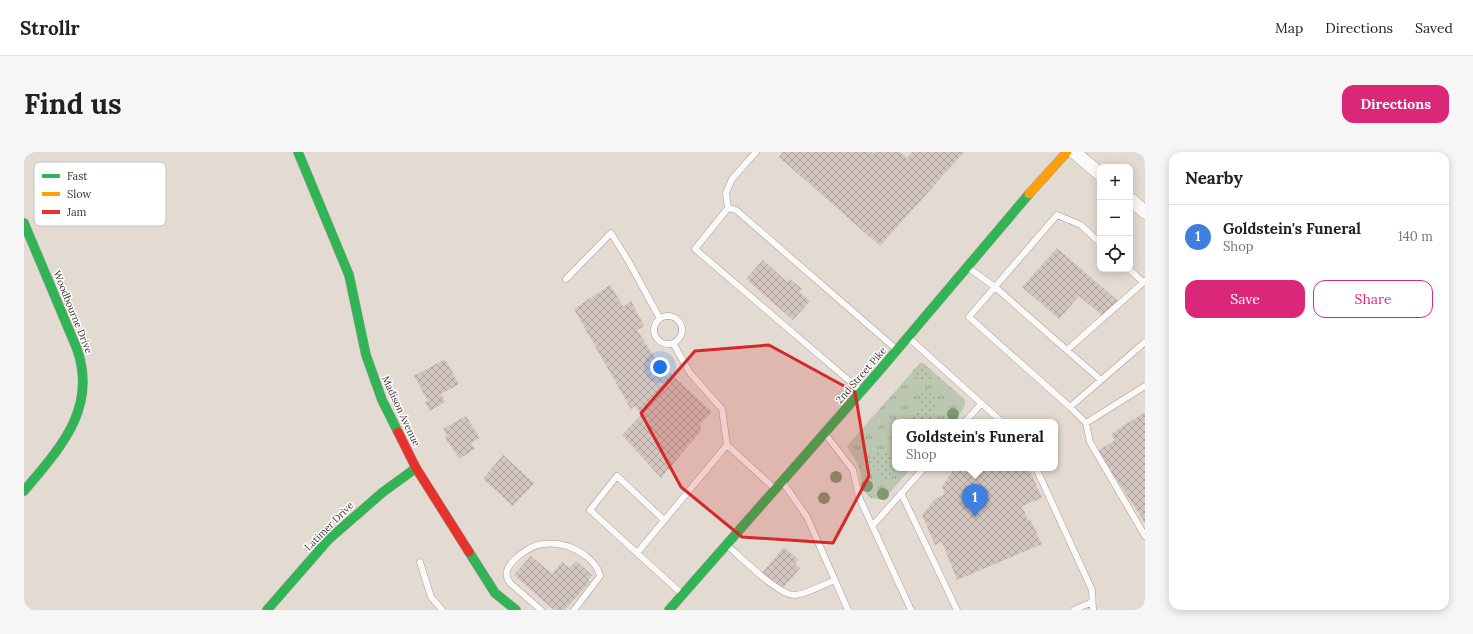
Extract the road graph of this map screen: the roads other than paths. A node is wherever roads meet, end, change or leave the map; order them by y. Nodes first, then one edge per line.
1 (298, 152) edge
2 (756, 152) edge
3 (1067, 152) edge
4 (1074, 152) edge
5 (1097, 171) edge
6 (1131, 200) edge
7 (728, 208) junction
8 (1145, 212) edge
9 (24, 223) edge
10 (1097, 240) edge
11 (967, 267) junction
12 (1133, 272) edge
13 (566, 279) dead end
14 (1144, 281) edge
15 (995, 287) junction
16 (660, 319) junction
17 (908, 337) junction
18 (1145, 342) edge
19 (673, 343) junction
20 (897, 350) junction
21 (1067, 350) junction
22 (1101, 380) junction
23 (1145, 386) edge
24 (861, 391) junction
25 (981, 404) junction
26 (1070, 407) junction
27 (968, 419) edge
28 (998, 419) edge
29 (1086, 424) junction
30 (825, 433) junction
31 (726, 445) junction
32 (416, 468) junction
33 (921, 471) edge
34 (1037, 471) edge
35 (782, 481) junction
36 (775, 489) junction
37 (24, 491) edge
38 (901, 493) junction
39 (664, 520) junction
40 (873, 525) junction
41 (1145, 536) edge
42 (726, 545) junction
43 (637, 553) junction
44 (420, 562) dead end
45 (835, 580) junction
46 (683, 595) junction
47 (1092, 602) junction
48 (267, 610) edge
49 (442, 610) edge
50 (516, 610) edge
51 (541, 610) edge
52 (574, 610) edge
53 (669, 610) edge
54 (848, 610) edge
55 (911, 610) edge
56 (957, 610) edge
57 (1074, 610) edge
58 (1093, 610) edge

1 - 32 street, Madison Avenue
2 - 7 lane
3 - 11 street, 2nd Street Pike
4 - 5 street
6 - 8 street
7 - 20 lane
7 - 24 lane
9 - 37 street, Woodbourne Drive
10 - 15 lane
11 - 15 lane
11 - 17 street, 2nd Street Pike
12 - 14 lane
13 - 16 lane
14 - 21 lane
15 - 21 lane
15 - 26 lane
16 - 19 lane
16 - 19 lane
17 - 20 street, 2nd Street Pike
17 - 25 lane
18 - 22 lane
19 - 31 lane
20 - 24 street, 2nd Street Pike
21 - 22 lane
22 - 26 lane
23 - 29 lane
24 - 30 street, 2nd Street Pike
25 - 27 lane
25 - 28 lane
26 - 29 lane
29 - 41 lane
30 - 35 street, 2nd Street Pike
30 - 40 lane
31 - 36 lane
31 - 39 lane
32 - 48 street, Latimer Drive
32 - 50 street, Madison Avenue
33 - 38 lane
34 - 47 lane
35 - 36 street, 2nd Street Pike
35 - 45 lane
36 - 42 street, 2nd Street Pike
38 - 40 lane
38 - 56 lane
39 - 43 lane
39 - 43 lane
40 - 55 lane
42 - 45 lane
42 - 46 street, 2nd Street Pike
43 - 46 lane
44 - 49 lane
45 - 54 lane
46 - 53 street, 2nd Street Pike
47 - 57 lane
47 - 58 lane
51 - 52 lane

